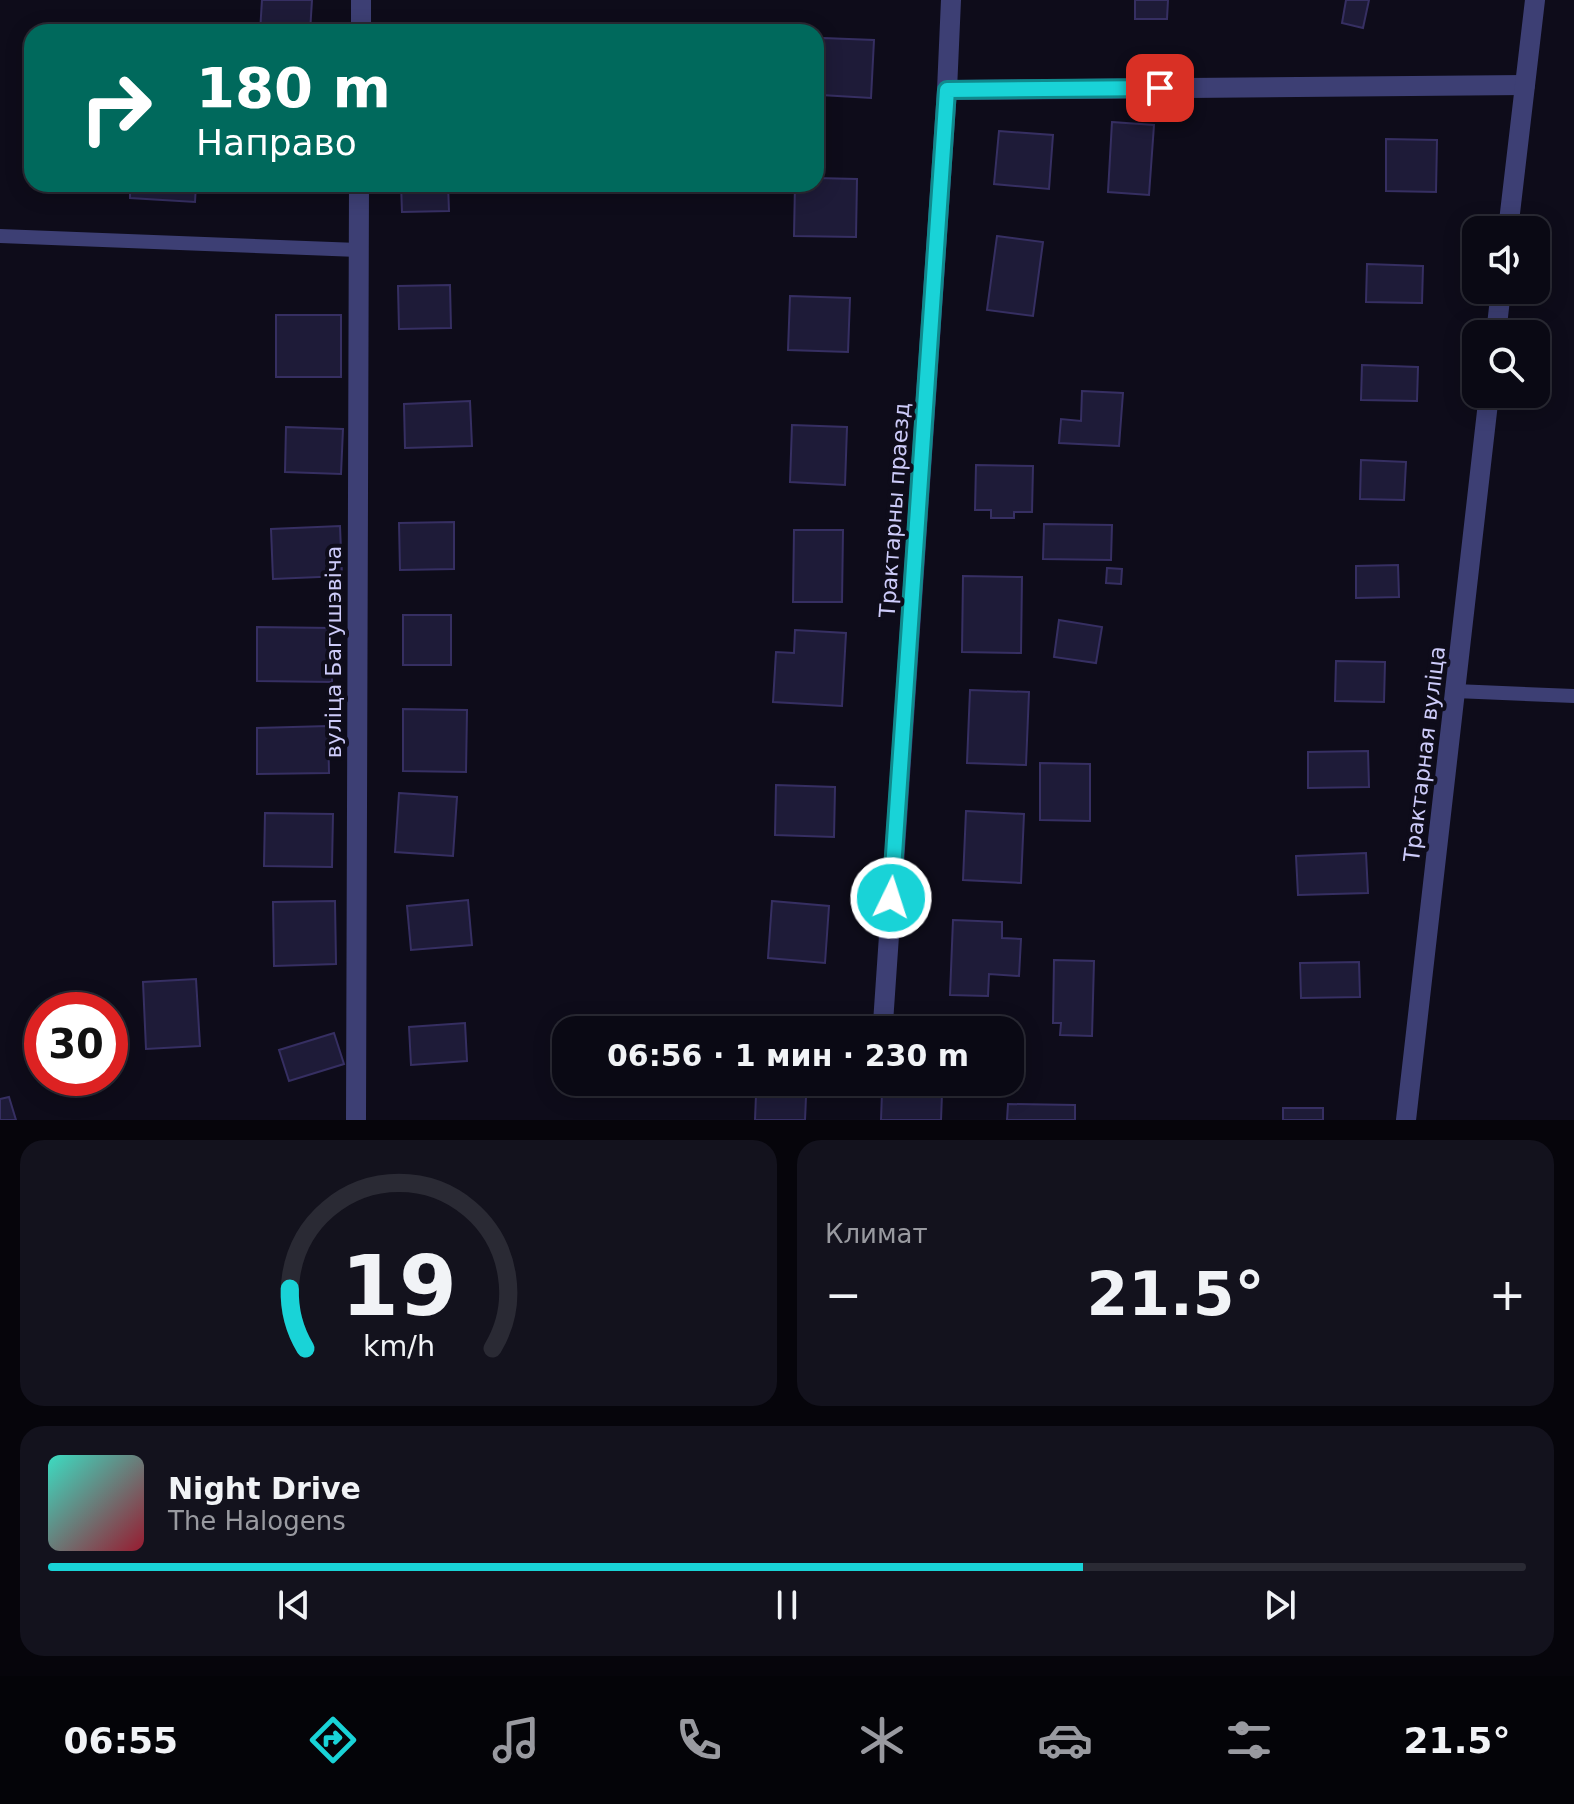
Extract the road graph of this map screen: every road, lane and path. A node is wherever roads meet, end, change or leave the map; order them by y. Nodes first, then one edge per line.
1 (361, 0) edge
2 (951, 0) edge
3 (1535, 0) edge
4 (361, 24) edge
5 (1525, 85) junction
6 (947, 90) junction
7 (359, 192) edge
8 (1510, 216) edge
9 (0, 236) edge
10 (358, 250) junction
11 (1487, 408) edge
12 (1455, 691) junction
13 (1574, 696) edge
14 (883, 1016) edge
15 (356, 1120) edge
16 (1406, 1120) edge

1 - 4 street
2 - 6 street, Трактарны праезд
3 - 5 street
5 - 6 street
5 - 8 street
6 - 14 street, Трактарны праезд
7 - 10 street, вуліца Багушэвіча
9 - 10 lane
10 - 15 street, вуліца Багушэвіча
11 - 12 street, Трактарная вуліца
12 - 13 lane
12 - 16 street, Трактарная вуліца

